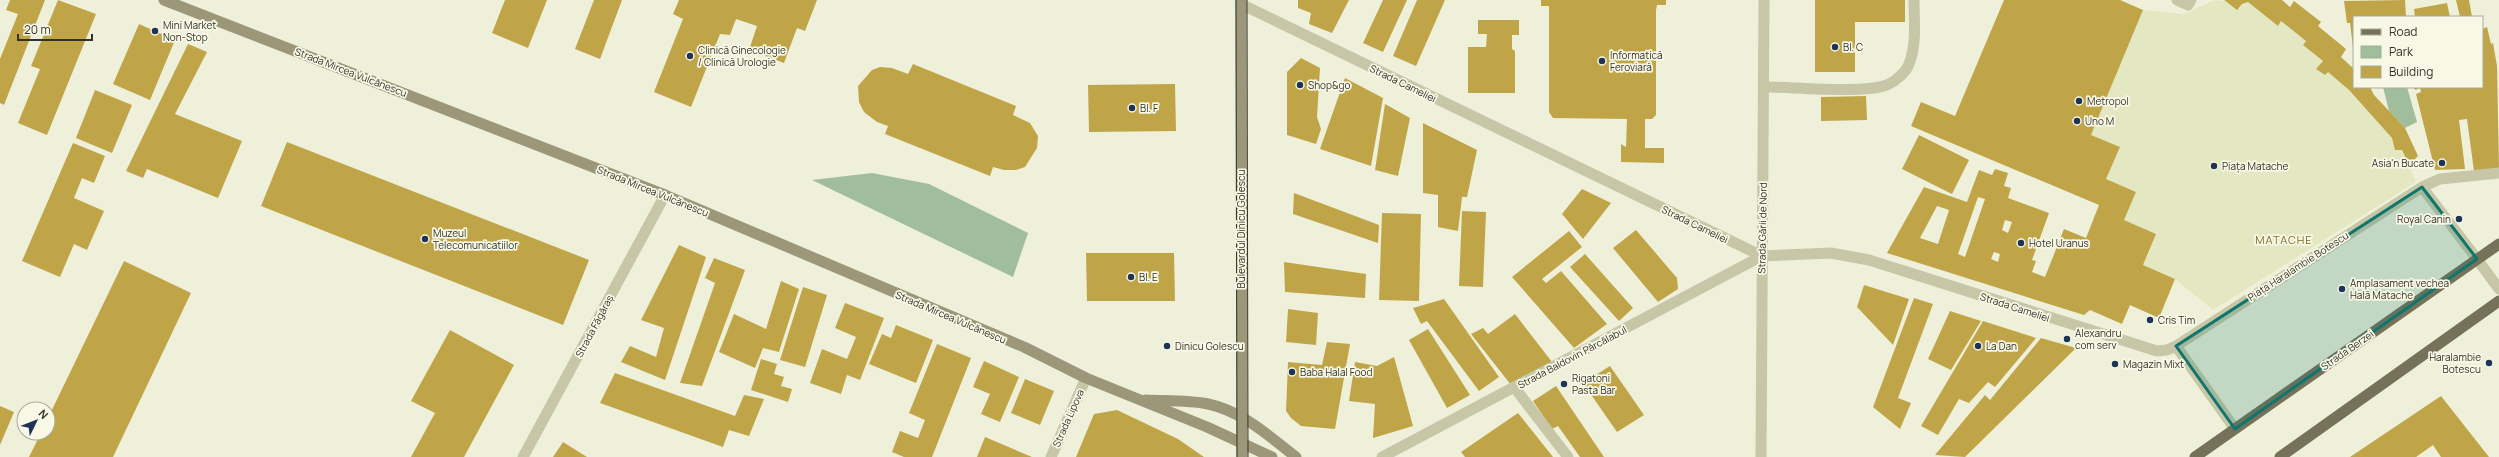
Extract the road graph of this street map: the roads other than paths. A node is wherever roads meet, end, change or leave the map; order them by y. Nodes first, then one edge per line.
1 (164, 0) edge
2 (1764, 0) edge
3 (1914, 0) edge
4 (2177, 0) edge
5 (1241, 2) edge
6 (2190, 2) edge
7 (1764, 86) junction
8 (2499, 174) edge
9 (2422, 187) junction
10 (665, 195) junction
11 (2499, 244) edge
12 (1762, 256) junction
13 (2477, 259) junction
14 (2499, 289) edge
15 (2499, 301) edge
16 (2176, 346) junction
17 (1086, 378) junction
18 (1514, 387) junction
19 (1134, 399) junction
20 (1242, 417) junction
21 (2235, 429) junction
22 (1242, 444) junction
23 (523, 457) edge
24 (1051, 457) edge
25 (1242, 457) edge
26 (1272, 457) edge
27 (1296, 457) edge
28 (1382, 457) edge
29 (1568, 457) edge
30 (1761, 457) edge
31 (2196, 457) edge
32 (2280, 457) edge

1 - 10 main road, Strada Mircea Vulcănescu
2 - 7 street, Strada Gării de Nord
3 - 7 street
4 - 6 street
5 - 12 street, Strada Cameliei
5 - 20 main road, Bulevardul Dinicu Golescu
7 - 12 street, Strada Gării de Nord
8 - 9 street, Piața Haralambie Botescu
9 - 13 street
9 - 16 street, Piața Haralambie Botescu
10 - 17 main road, Strada Mircea Vulcănescu
10 - 23 street, Strada Făgăraș
11 - 13 main road, Strada Berzei
12 - 16 street, Strada Cameliei
12 - 18 street, Strada Baldovin Pârcălabul
12 - 30 street, Strada Gării de Nord
13 - 14 street
13 - 21 main road, Strada Berzei
15 - 32 main road
16 - 21 street
17 - 19 main road, Strada Mircea Vulcănescu
17 - 24 street, Strada Lipova
18 - 28 street, Strada Baldovin Pârcălabul
18 - 29 street
19 - 20 main road, Strada Mircea Vulcănescu
19 - 22 main road, Strada Mircea Vulcănescu
20 - 22 main road, Bulevardul Dinicu Golescu
20 - 27 main road, Strada Mircea Vulcănescu
21 - 31 main road, Strada Berzei
22 - 25 main road, Bulevardul Dinicu Golescu
22 - 26 main road, Strada Mircea Vulcănescu

